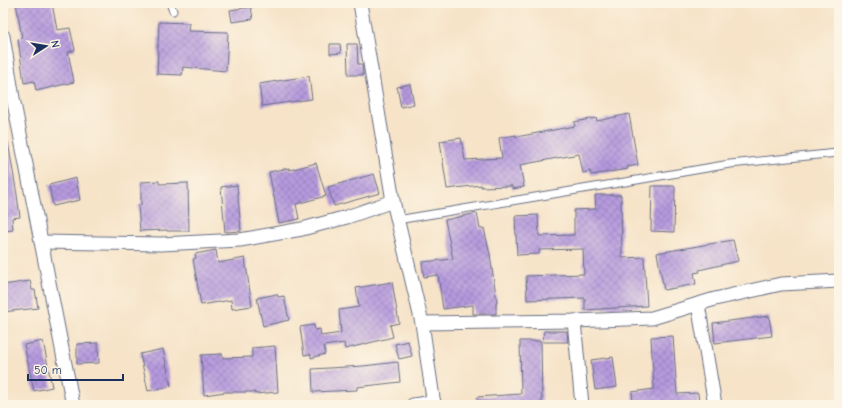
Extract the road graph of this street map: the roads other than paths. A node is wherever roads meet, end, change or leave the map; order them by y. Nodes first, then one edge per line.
1 (170, 3) edge
2 (360, 3) edge
3 (173, 11) dead end
4 (3, 36) edge
5 (8, 99) edge
6 (837, 153) dead end
7 (393, 201) junction
8 (398, 220) junction
9 (41, 242) junction
10 (839, 281) edge
11 (698, 304) junction
12 (574, 321) junction
13 (422, 323) junction
14 (434, 404) edge
15 (73, 405) edge
16 (413, 405) edge
17 (582, 405) edge
18 (715, 405) edge

1 - 3 lane
2 - 7 street
4 - 5 street
5 - 9 street
6 - 8 lane
7 - 8 street
7 - 9 street
8 - 13 street
9 - 15 street
10 - 11 street
11 - 12 street
11 - 18 street
12 - 13 street
12 - 17 street
13 - 14 street
14 - 16 street

